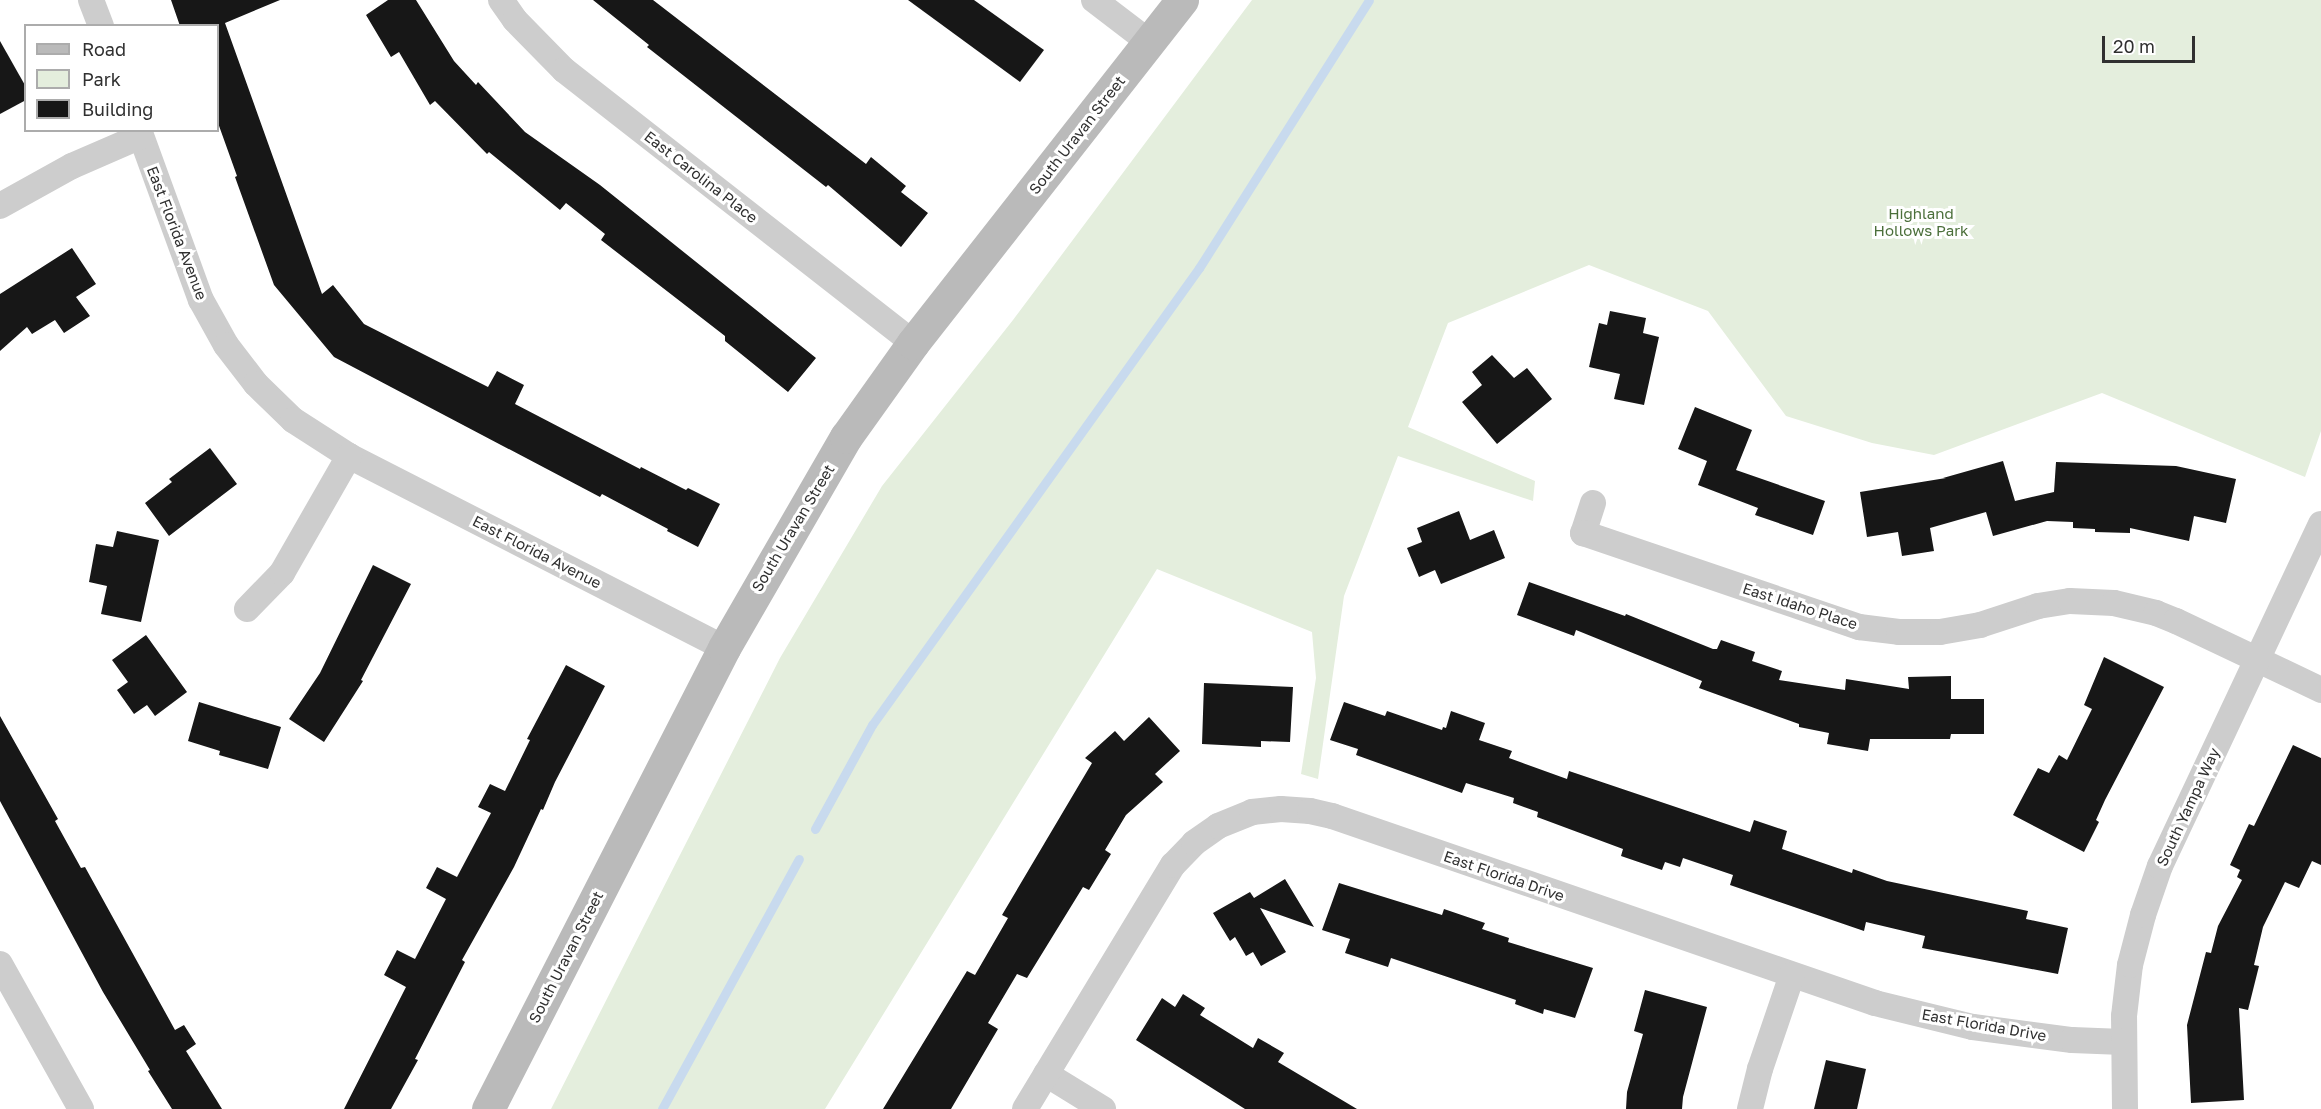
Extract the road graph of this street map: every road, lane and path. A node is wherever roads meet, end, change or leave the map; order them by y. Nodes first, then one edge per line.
1 (91, 0) edge
2 (501, 0) edge
3 (1094, 0) edge
4 (1182, 0) edge
5 (100, 24) edge
6 (1149, 42) junction
7 (140, 134) edge
8 (0, 206) edge
9 (913, 343) junction
10 (349, 456) junction
11 (1593, 503) dead end
12 (2321, 524) edge
13 (247, 609) dead end
14 (724, 648) junction
15 (2257, 659) junction
16 (2321, 690) edge
17 (0, 964) edge
18 (1792, 975) junction
19 (2123, 1042) junction
20 (1046, 1074) junction
21 (81, 1109) edge
22 (488, 1109) edge
23 (1025, 1109) edge
24 (1103, 1109) edge
25 (1750, 1109) edge
26 (2125, 1109) edge

1 - 5 street
2 - 9 street, East Carolina Place
3 - 6 street
4 - 6 street, South Uravan Street
6 - 9 street, South Uravan Street
7 - 8 street
7 - 10 street, East Florida Avenue
9 - 14 street, South Uravan Street
10 - 13 street
10 - 14 street, East Florida Avenue
11 - 15 street, East Idaho Place
12 - 15 street, South Yampa Way
14 - 22 street, South Uravan Street
15 - 16 street, East Idaho Place
15 - 19 street, South Yampa Way
17 - 21 street
18 - 19 street, East Florida Drive
18 - 20 street, East Florida Drive
18 - 25 street
19 - 26 street, South Yampa Way
20 - 23 street, East Florida Drive
20 - 24 street

